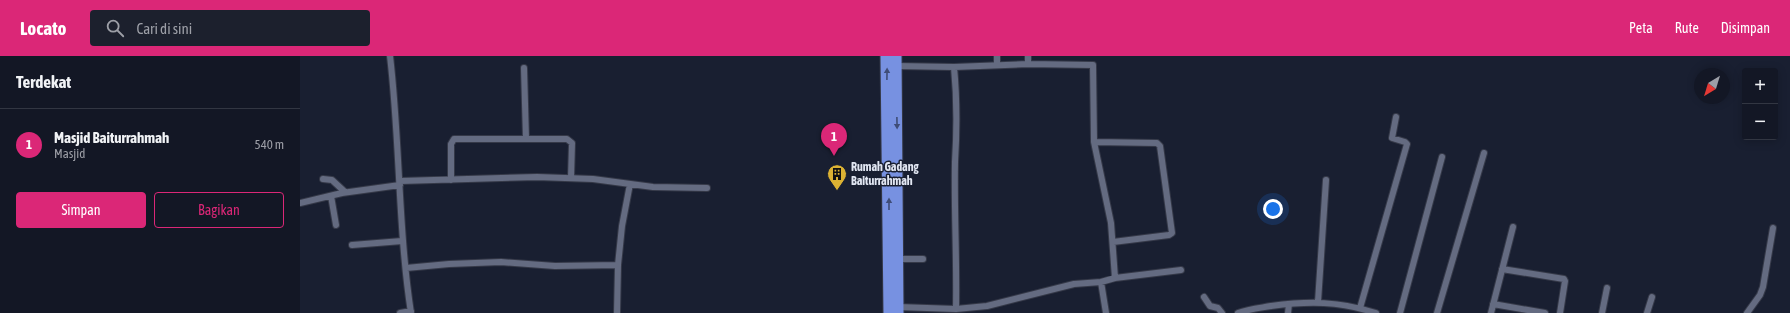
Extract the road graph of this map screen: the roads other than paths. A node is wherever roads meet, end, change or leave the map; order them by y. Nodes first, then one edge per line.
1 (390, 56) edge
2 (886, 56) edge
3 (997, 56) edge
4 (1028, 56) edge
5 (1080, 56) edge
6 (896, 61) edge
7 (1028, 64) junction
8 (1081, 64) junction
9 (997, 65) junction
10 (954, 67) junction
11 (524, 68) dead end
12 (1396, 117) dead end
13 (526, 139) junction
14 (1094, 142) junction
15 (1484, 153) dead end
16 (1442, 157) dead end
17 (571, 178) junction
18 (323, 179) dead end
19 (451, 180) junction
20 (1326, 180) dead end
21 (400, 183) junction
22 (630, 184) junction
23 (707, 188) dead end
24 (345, 192) junction
25 (331, 196) junction
26 (300, 203) edge
27 (336, 224) dead end
28 (1512, 227) dead end
29 (1773, 228) dead end
30 (893, 232) junction
31 (402, 241) junction
32 (1113, 242) junction
33 (352, 245) dead end
34 (897, 259) junction
35 (923, 259) dead end
36 (618, 265) junction
37 (406, 268) junction
38 (1502, 269) junction
39 (1181, 270) dead end
40 (1115, 278) junction
41 (1101, 282) junction
42 (1607, 288) dead end
43 (1204, 297) dead end
44 (1652, 297) dead end
45 (1318, 302) junction
46 (1289, 304) junction
47 (1493, 304) junction
48 (1360, 308) junction
49 (956, 309) junction
50 (895, 311) edge
51 (411, 312) edge
52 (400, 313) edge
53 (617, 313) edge
54 (1106, 313) edge
55 (1222, 313) edge
56 (1238, 313) edge
57 (1288, 313) edge
58 (1376, 313) edge
59 (1400, 313) edge
60 (1437, 313) edge
61 (1491, 313) edge
62 (1545, 313) edge
63 (1560, 313) edge
64 (1602, 313) edge
65 (1647, 313) edge
66 (1747, 313) edge

1 - 21 street
30 -> 2 highway
3 - 9 street
4 - 7 street
5 - 8 street
6 - 10 street
6 -> 30 highway
7 - 8 street
7 - 9 street
8 - 14 street
9 - 10 street
10 - 49 street
11 - 13 street
12 - 48 street
13 - 17 street
13 - 19 street
14 - 32 street
14 - 32 street
15 - 60 street
16 - 59 street
17 - 19 street
17 - 22 street
18 - 24 street
19 - 21 street
20 - 45 street
21 - 24 street
21 - 31 street
22 - 23 street
22 - 36 street
24 - 25 street
25 - 26 street
25 - 27 street
28 - 38 street
29 - 66 street
30 - 34 highway
30 - 50 highway
31 - 33 street
31 - 37 street
32 - 40 street
34 - 35 street
34 - 50 highway
36 - 37 street
36 - 53 street
37 - 51 street
38 - 47 street
38 - 63 street
39 - 40 street
40 - 41 street
41 - 49 street
41 - 54 street
42 - 64 street
43 - 55 street
44 - 65 street
45 - 46 street
45 - 48 street
46 - 56 street
46 - 57 street
47 - 61 street
47 - 62 street
48 - 58 street
49 - 50 street
51 - 52 street

